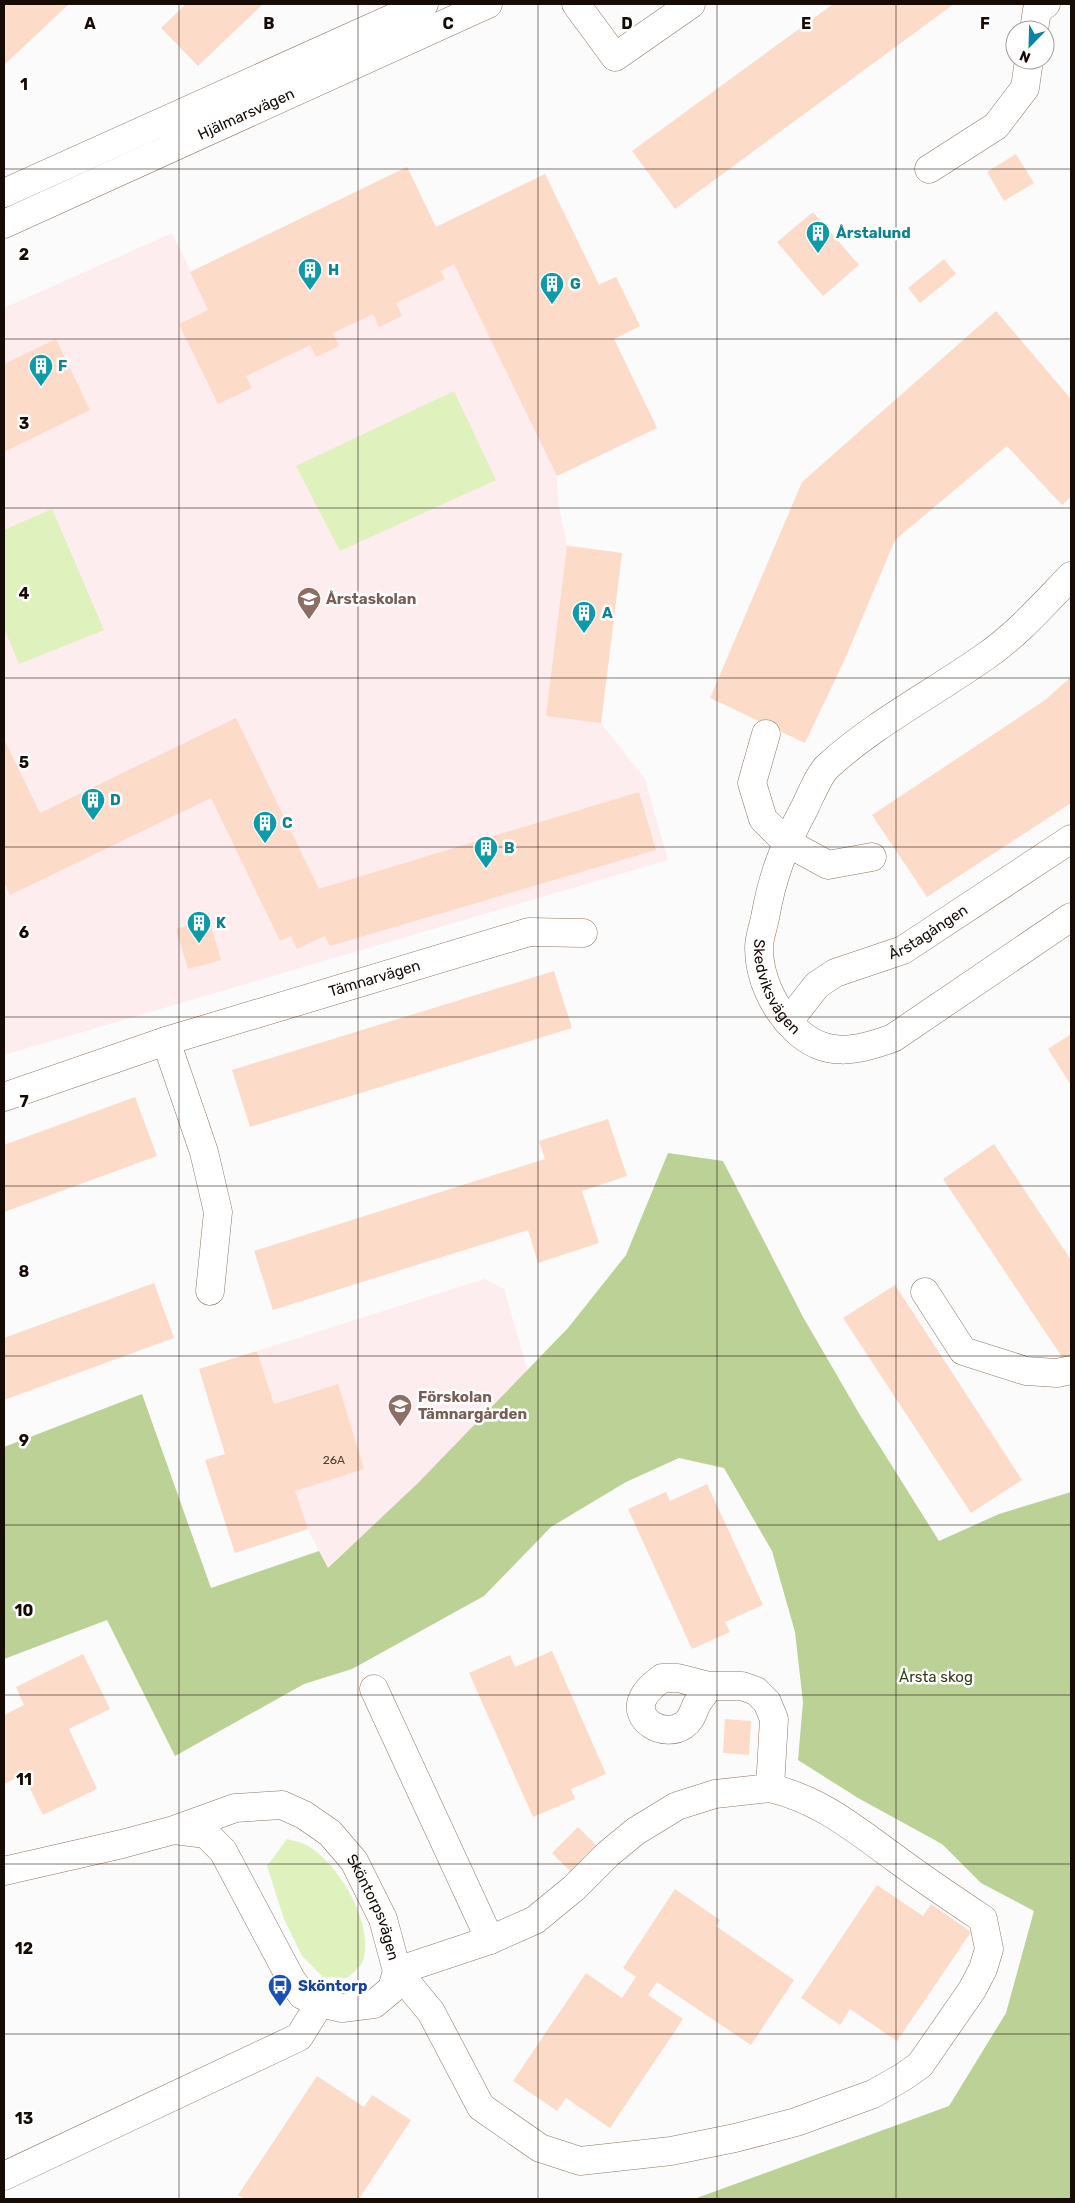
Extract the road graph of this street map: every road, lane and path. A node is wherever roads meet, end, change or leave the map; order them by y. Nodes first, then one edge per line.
1 (424, 4) edge
2 (488, 4) edge
3 (576, 4) edge
4 (691, 4) edge
5 (1046, 4) edge
6 (1036, 20) edge
7 (1027, 70) edge
8 (929, 169) dead end
9 (4, 193) edge
10 (4, 224) edge
11 (1071, 576) edge
12 (766, 734) dead end
13 (1071, 839) edge
14 (786, 842) junction
15 (872, 857) dead end
16 (1071, 917) edge
17 (583, 933) dead end
18 (788, 1022) junction
19 (166, 1041) junction
20 (4, 1097) edge
21 (210, 1291) dead end
22 (925, 1292) dead end
23 (1071, 1370) edge
24 (709, 1686) dead end
25 (374, 1689) dead end
26 (770, 1788) junction
27 (174, 1830) junction
28 (4, 1871) edge
29 (490, 1940) junction
30 (397, 1971) junction
31 (320, 2003) junction
32 (4, 2176) edge

1 - 9 street, Hjälmarsvägen
2 - 10 street, Hjälmarsvägen
3 - 4 street
5 - 6 street
7 - 8 street
11 - 14 street, Skedviksvägen
12 - 14 street
13 - 18 street, Årstagången
14 - 15 street
14 - 18 street, Skedviksvägen
16 - 18 street, Skedviksvägen
17 - 19 street, Tämnarvägen
19 - 20 street, Tämnarvägen
19 - 21 street
22 - 23 street
24 - 26 street
25 - 29 street
26 - 29 street
26 - 30 street
27 - 28 street, Sköntorpsvägen
27 - 30 street, Sköntorpsvägen
27 - 31 street, Sköntorpsvägen
29 - 30 street
30 - 31 street, Sköntorpsvägen
31 - 32 street

